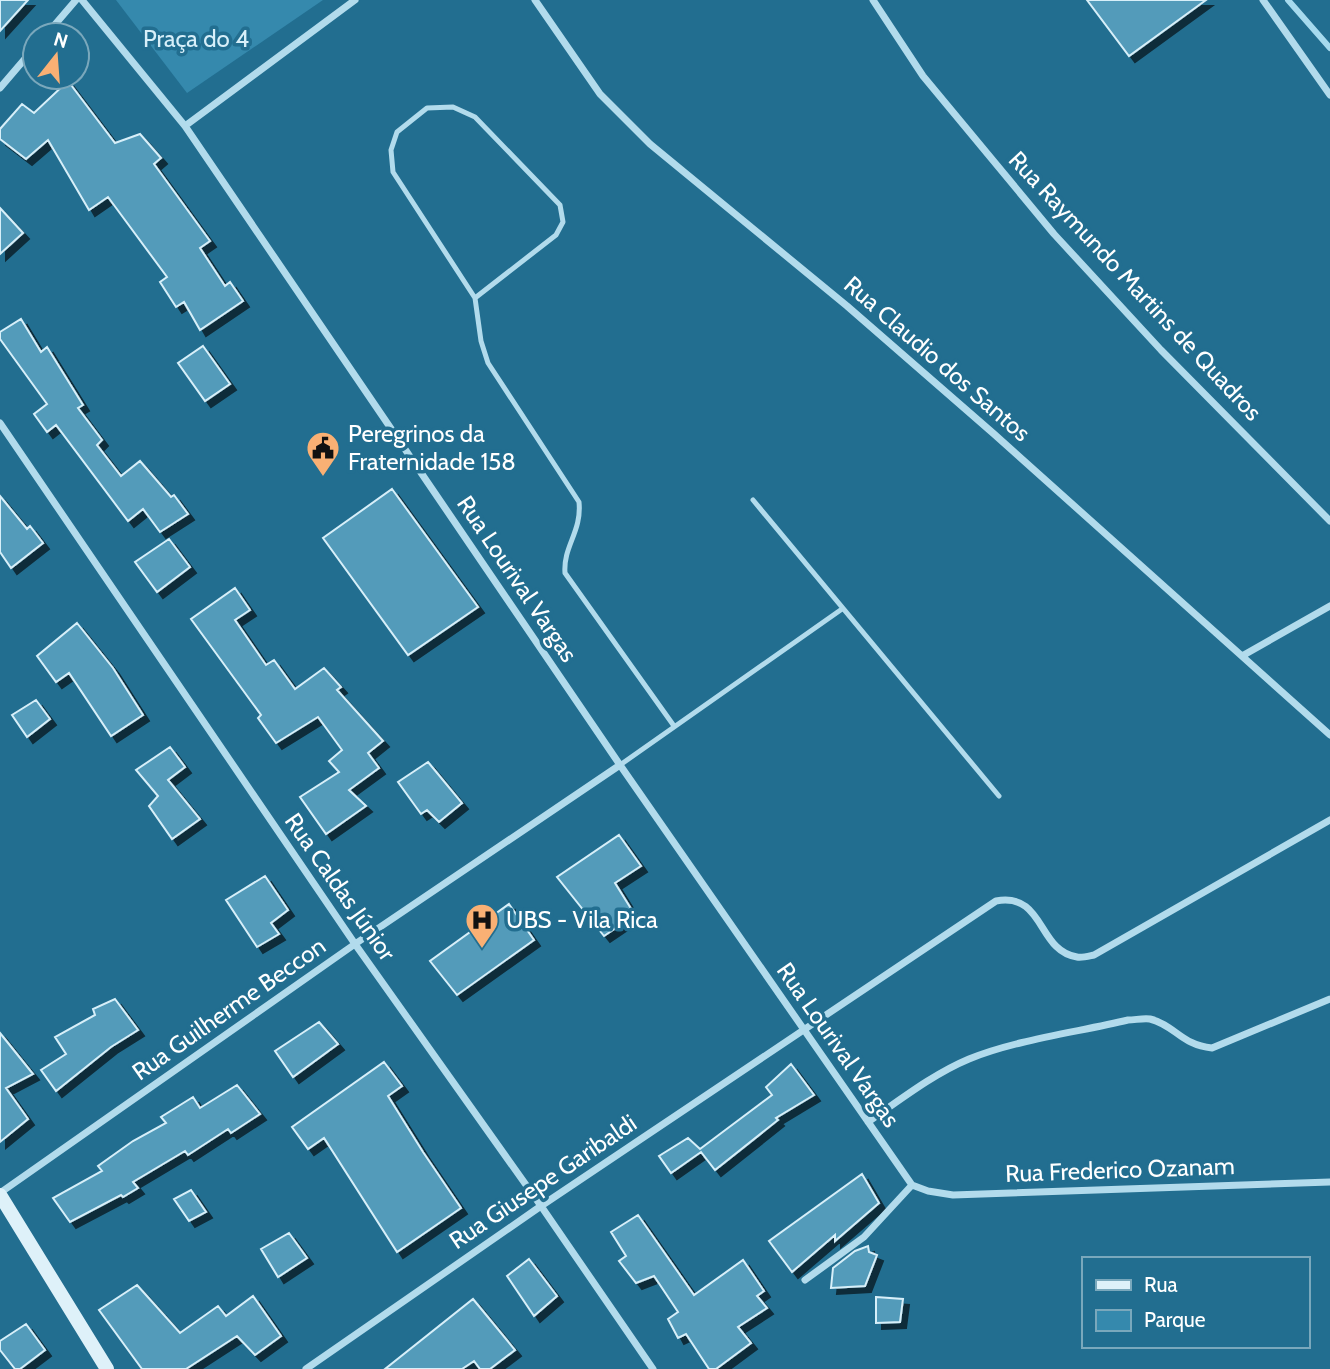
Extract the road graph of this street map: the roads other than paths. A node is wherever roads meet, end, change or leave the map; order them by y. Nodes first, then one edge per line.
1 (76, 0) edge
2 (82, 0) edge
3 (355, 0) edge
4 (536, 0) edge
5 (873, 0) edge
6 (1263, 0) edge
7 (58, 21) edge
8 (21, 63) edge
9 (0, 88) edge
10 (1330, 95) edge
11 (185, 126) junction
12 (475, 298) junction
13 (0, 424) edge
14 (753, 500) dead end
15 (1330, 522) edge
16 (1330, 606) edge
17 (842, 609) junction
18 (1242, 656) junction
19 (674, 726) junction
20 (1330, 735) edge
21 (620, 765) junction
22 (999, 796) dead end
23 (1330, 820) edge
24 (355, 944) junction
25 (1330, 999) edge
26 (804, 1030) junction
27 (868, 1122) junction
28 (1330, 1182) edge
29 (912, 1185) junction
30 (0, 1194) edge
31 (541, 1206) junction
32 (805, 1280) dead end
33 (107, 1369) edge
34 (306, 1369) edge
35 (653, 1369) edge

1 - 7 street
2 - 11 street, Rua Lourival Vargas
3 - 11 street
4 - 18 street, Rua Claudio dos Santos
5 - 15 street, Rua Raymundo Martins de Quadros
6 - 10 street
8 - 9 street
11 - 21 street, Rua Lourival Vargas
12 - 12 lane
12 - 19 lane
13 - 24 street, Rua Caldas Júnior
14 - 17 lane
16 - 18 street
17 - 19 lane
17 - 22 lane
18 - 20 street, Rua Claudio dos Santos
19 - 21 lane
21 - 24 street, Rua Guilherme Beccon
21 - 26 street, Rua Lourival Vargas
23 - 26 street, Rua Giusepe Garibaldi
24 - 30 street, Rua Guilherme Beccon
24 - 31 street, Rua Caldas Júnior
25 - 27 street
26 - 27 street, Rua Lourival Vargas
26 - 31 street, Rua Giusepe Garibaldi
27 - 29 street, Rua Lourival Vargas
28 - 29 street, Rua Frederico Ozanam
29 - 32 street
30 - 33 street
31 - 34 street, Rua Giusepe Garibaldi
31 - 35 street, Rua Caldas Júnior

